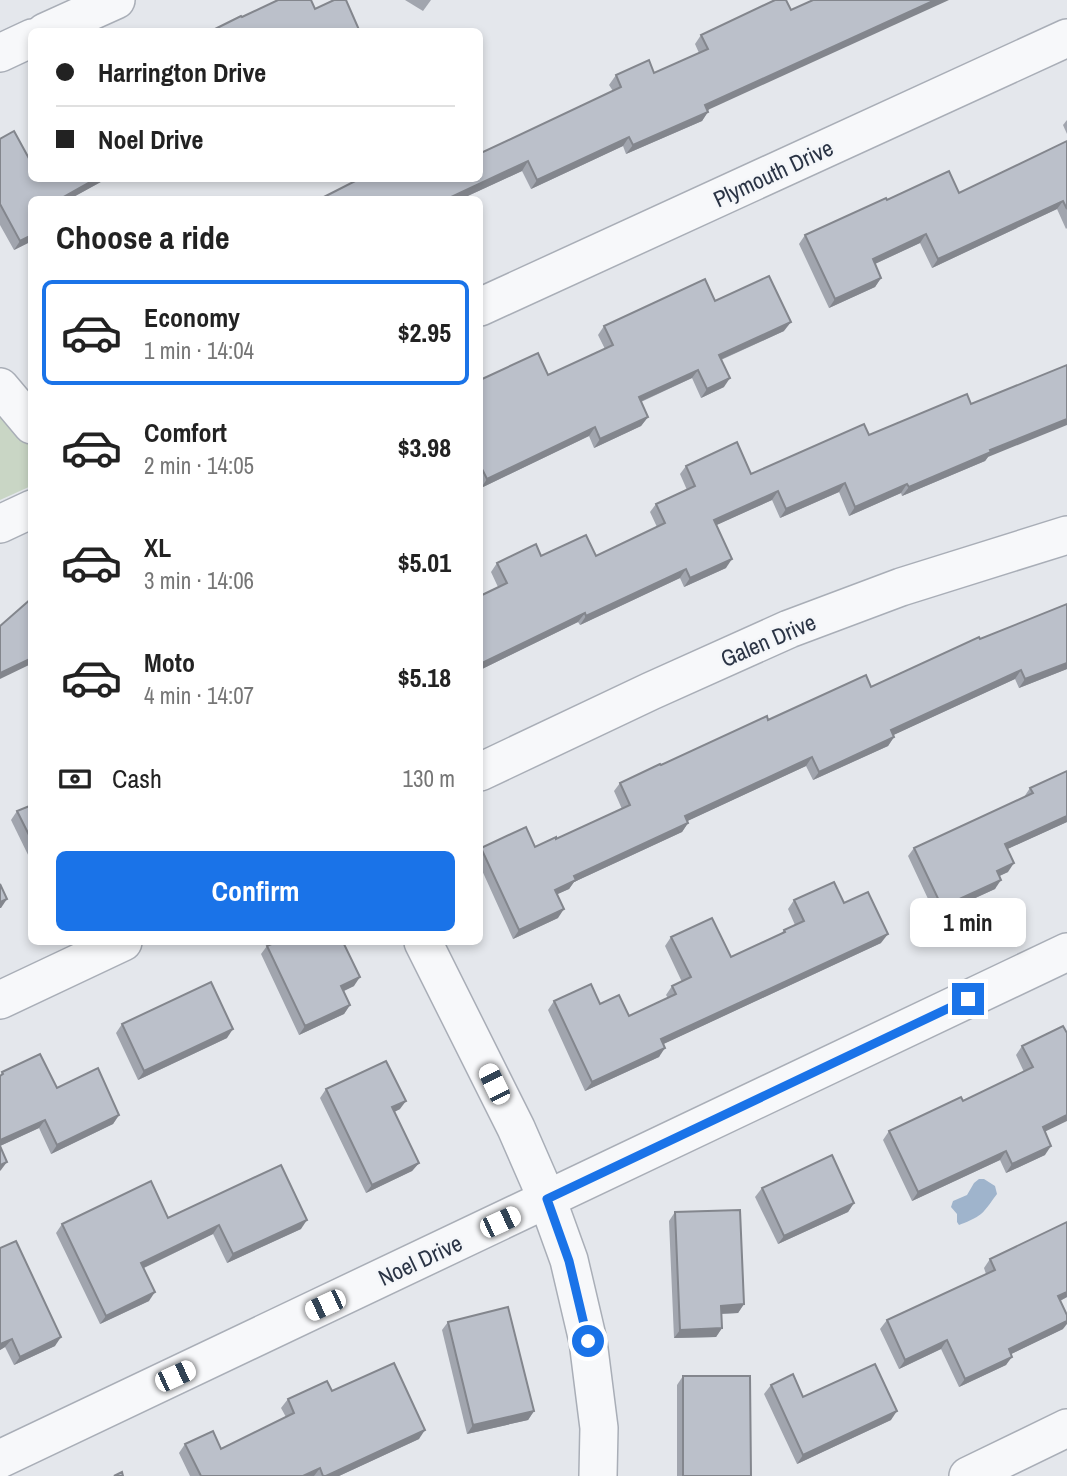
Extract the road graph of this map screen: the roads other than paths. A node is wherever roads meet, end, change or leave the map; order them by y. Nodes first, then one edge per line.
1 (116, 0) edge
2 (55, 28) edge
3 (1067, 38) edge
4 (28, 40) edge
5 (0, 53) edge
6 (483, 306) edge
7 (0, 387) edge
8 (28, 420) edge
9 (28, 511) edge
10 (0, 524) edge
11 (1067, 536) edge
12 (483, 771) edge
13 (116, 945) edge
14 (425, 945) edge
15 (1067, 952) edge
16 (0, 1000) edge
17 (547, 1199) junction
18 (1067, 1429) edge
19 (0, 1459) edge
20 (598, 1476) edge
21 (968, 1476) edge

1 - 2 street
3 - 6 street, Plymouth Drive
4 - 5 street
7 - 8 street
9 - 10 street
11 - 12 street, Galen Drive
13 - 16 street
14 - 17 street
15 - 17 street, Noel Drive
17 - 19 street, Noel Drive
17 - 20 street
18 - 21 street

